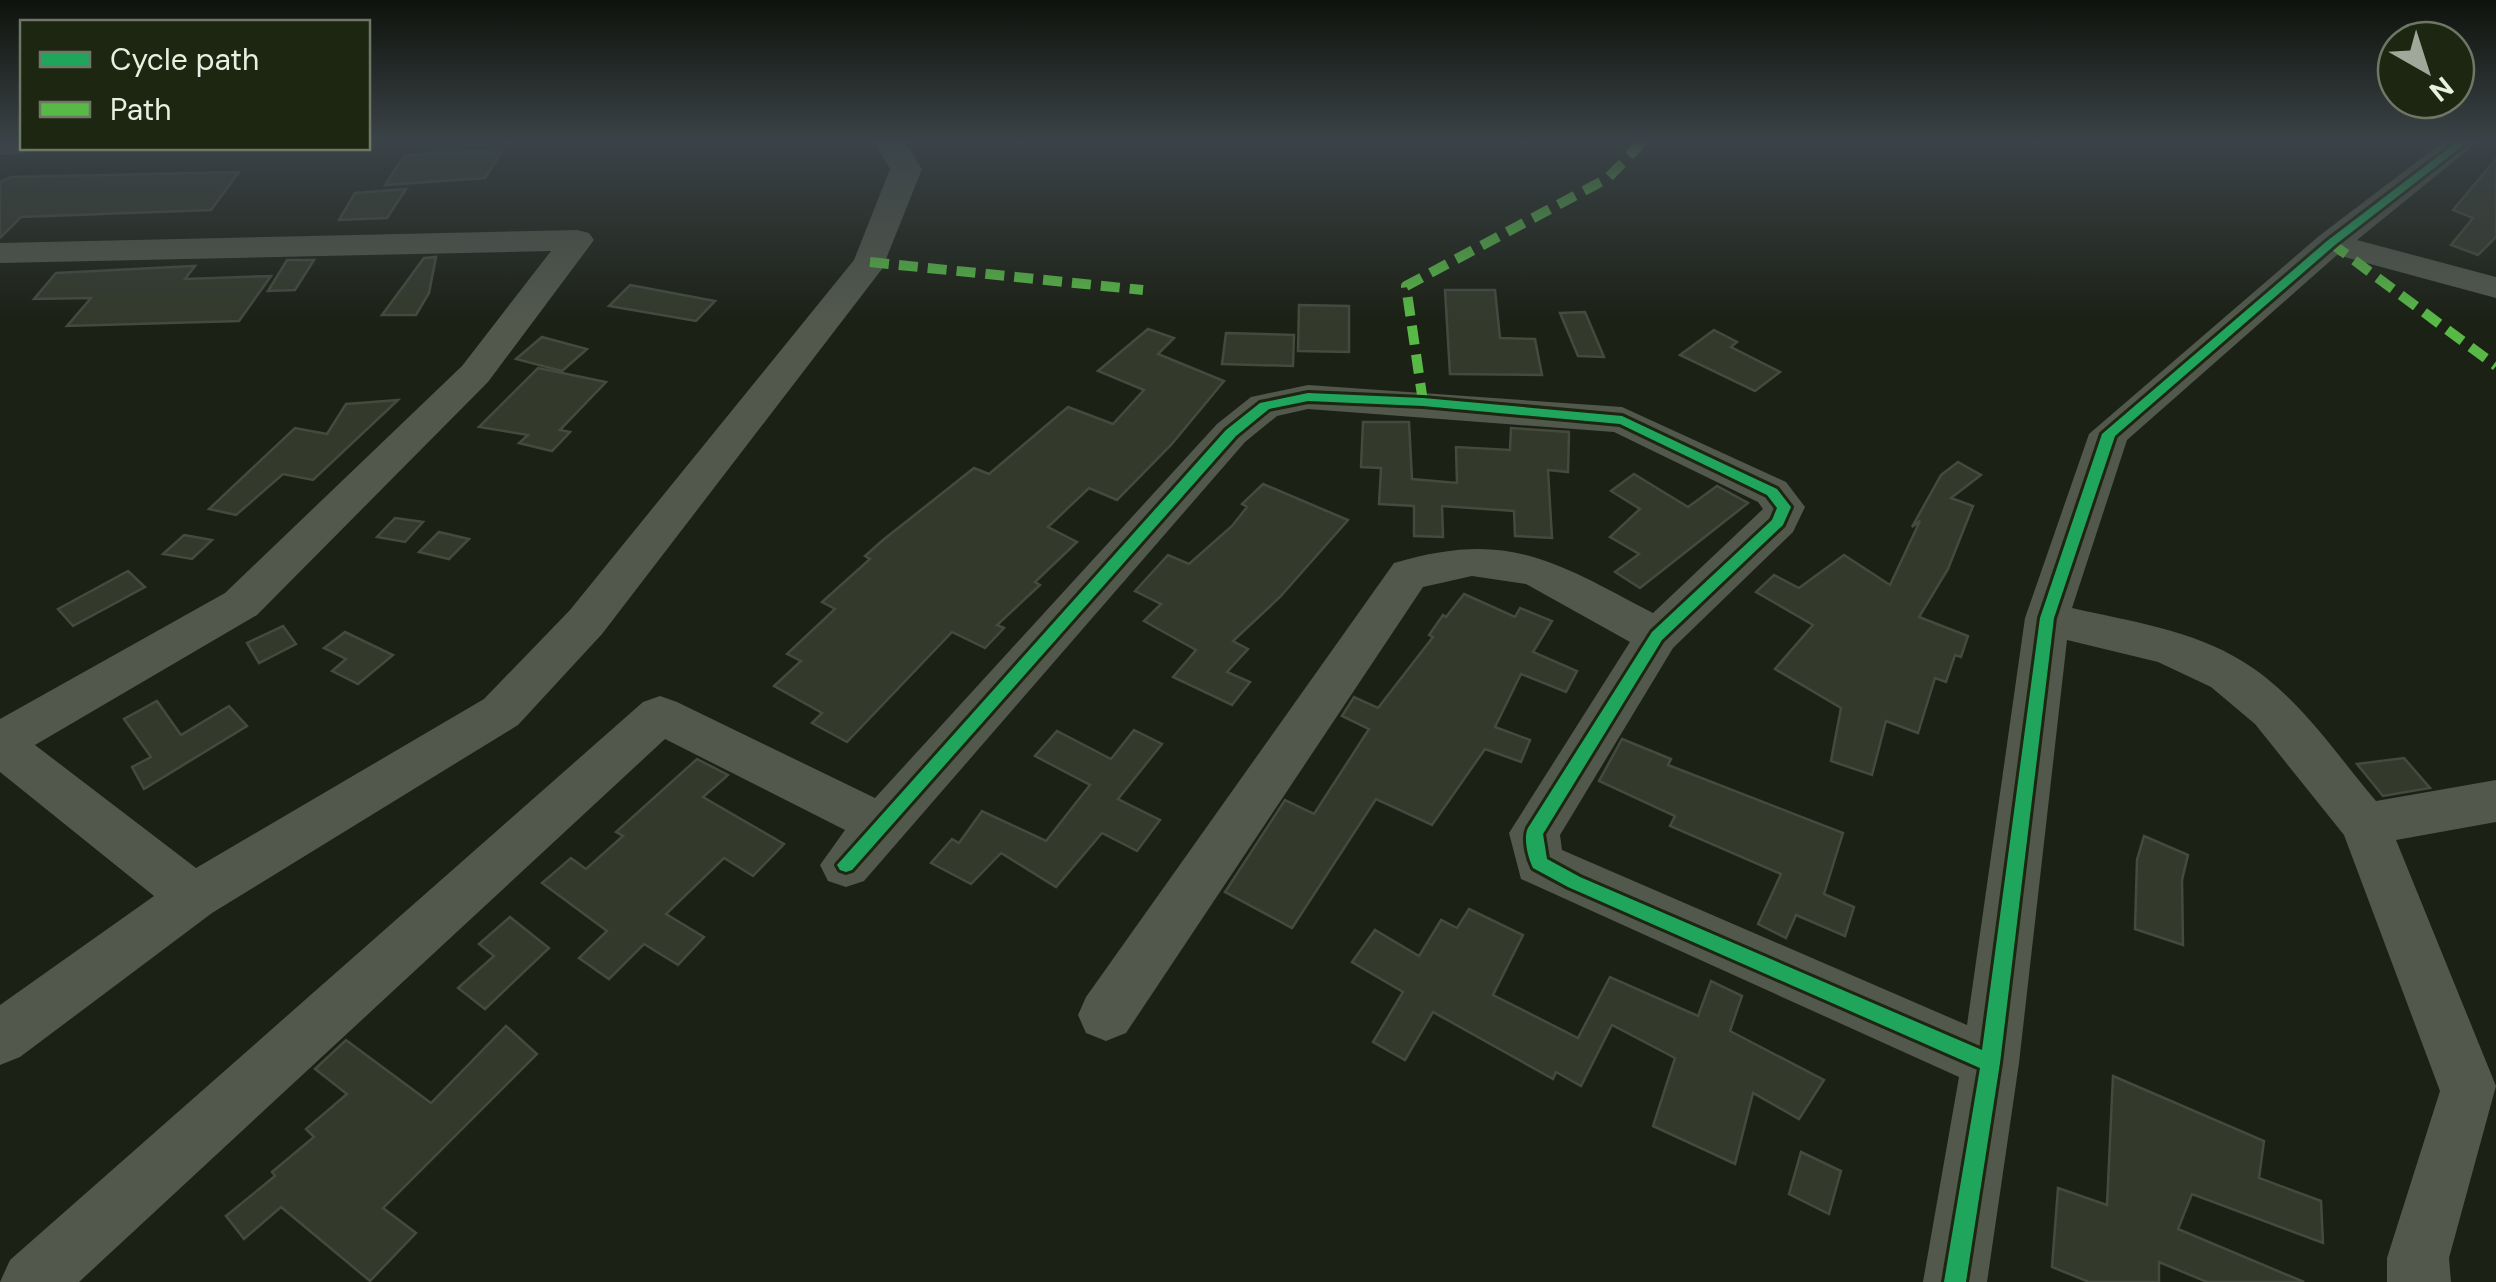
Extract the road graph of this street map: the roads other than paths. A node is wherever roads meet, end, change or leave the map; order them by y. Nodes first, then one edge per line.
1 (894, 201) edge
2 (2386, 201) edge
3 (2331, 243) junction
4 (0, 253) edge
5 (2496, 288) edge
6 (2047, 618) junction
7 (1656, 636) junction
8 (0, 744) edge
9 (2496, 801) edge
10 (878, 823) junction
11 (2365, 824) junction
12 (846, 865) dead end
13 (194, 896) junction
14 (1106, 1015) dead end
15 (0, 1038) edge
16 (1990, 1063) junction
17 (2482, 1091) edge
18 (32, 1282) edge
19 (1956, 1282) edge
20 (2419, 1282) edge

1 - 13 street
2 - 3 street
3 - 5 street
3 - 6 street
4 - 8 street
6 - 11 street
6 - 16 street
7 - 10 street
7 - 14 street
7 - 16 street
8 - 13 street
9 - 11 street
10 - 12 street
10 - 18 street
11 - 17 street
13 - 15 street
16 - 19 street
17 - 20 street

